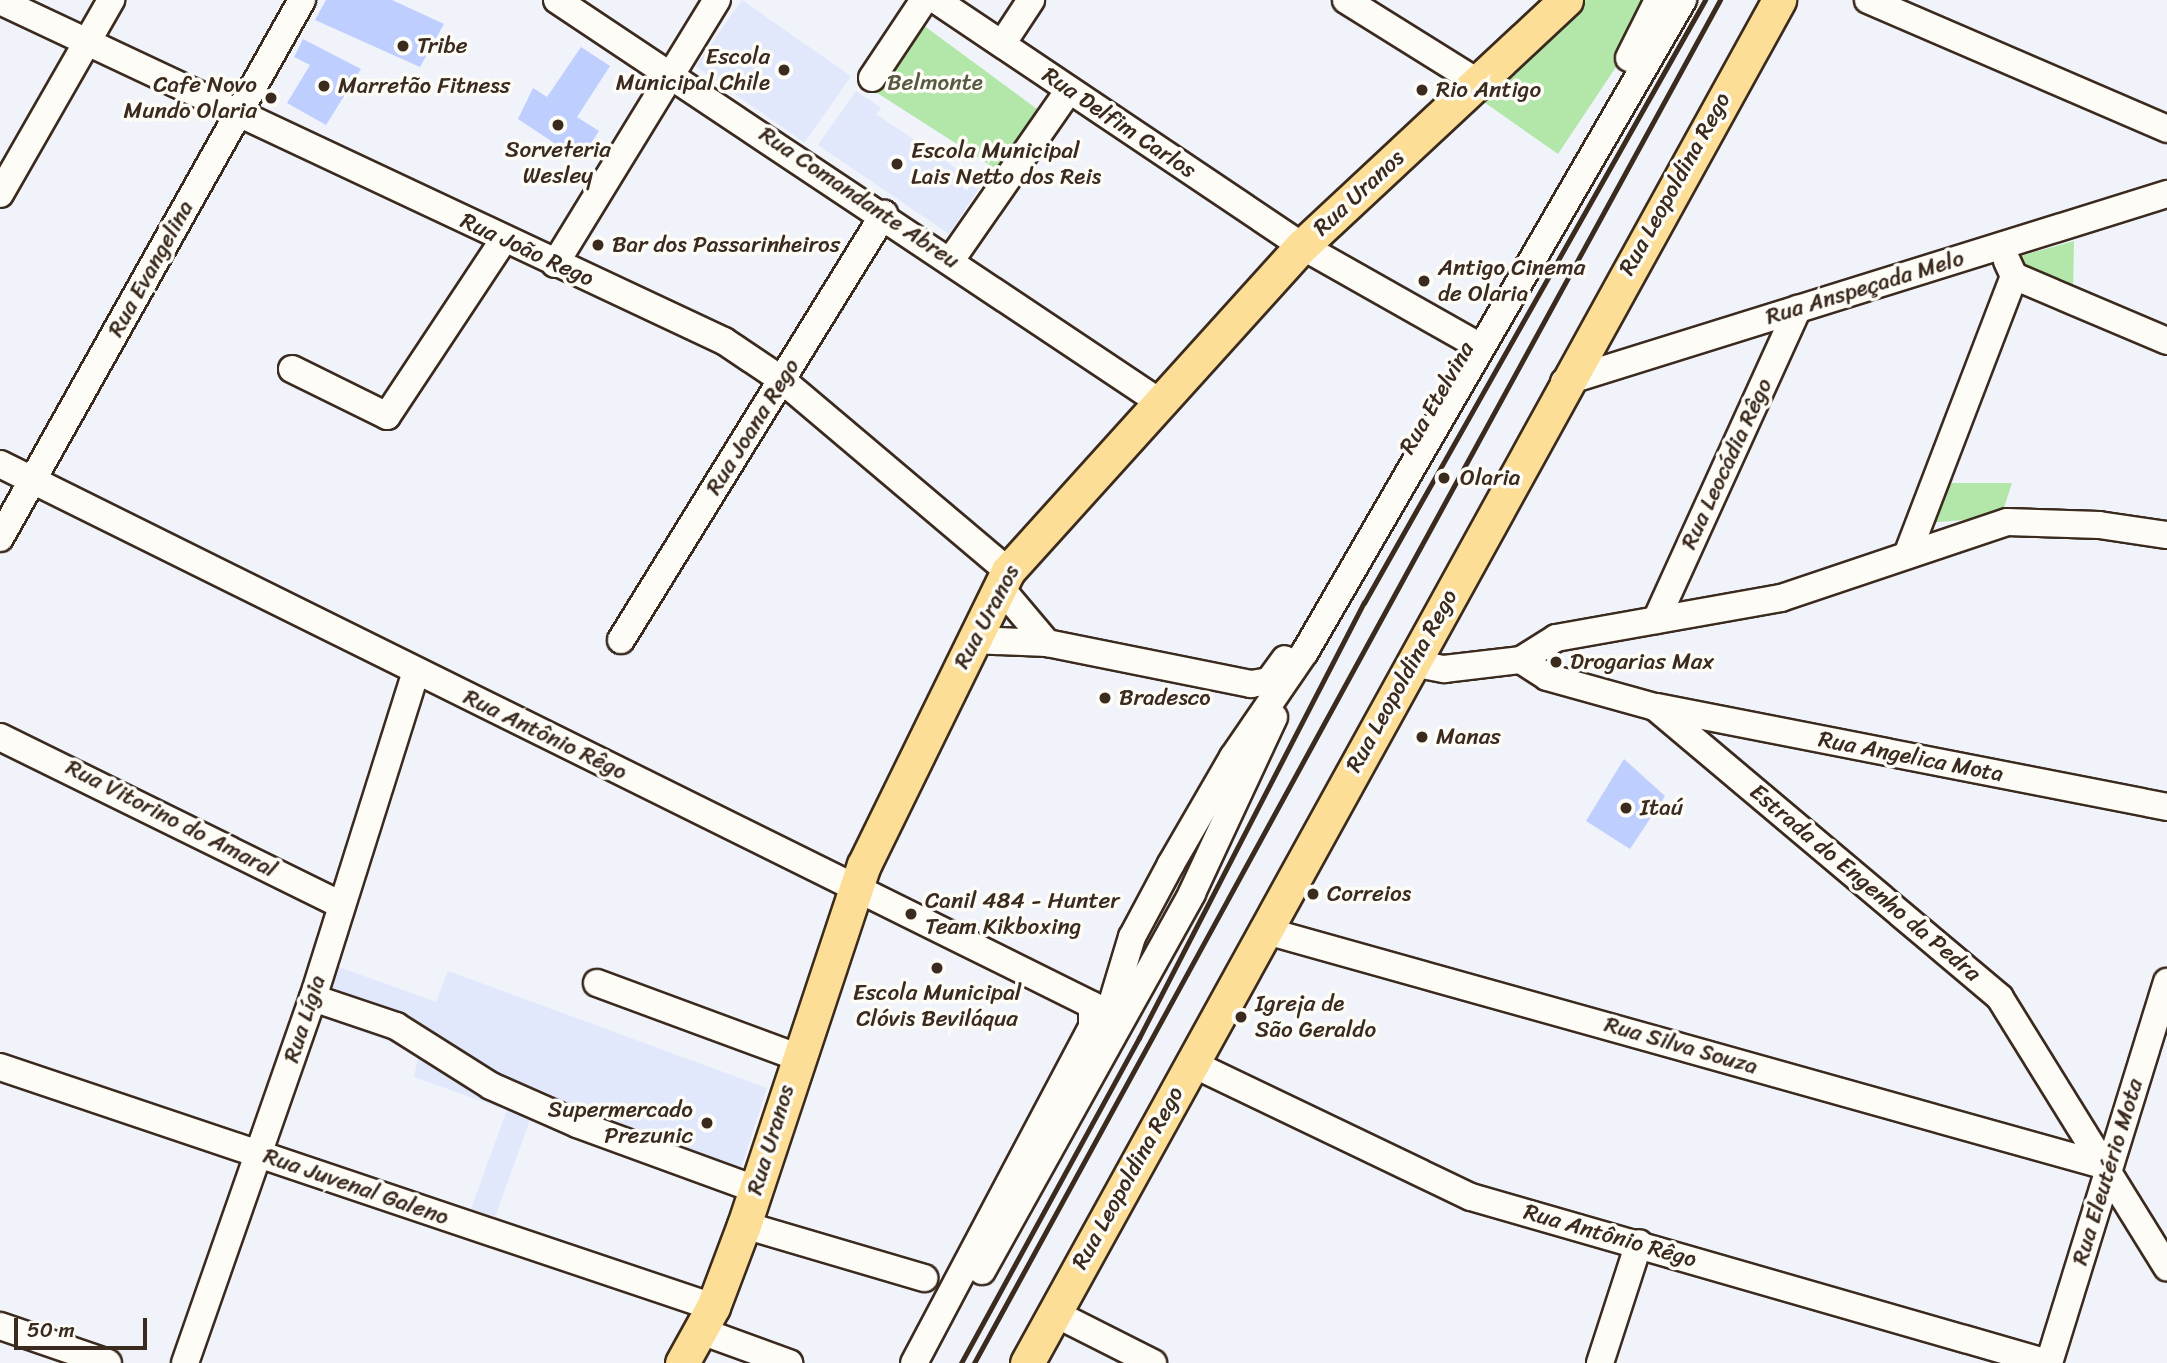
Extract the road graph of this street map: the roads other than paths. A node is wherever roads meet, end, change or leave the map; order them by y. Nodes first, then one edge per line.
1 (111, 0) edge
2 (302, 0) edge
3 (557, 0) edge
4 (717, 0) edge
5 (924, 0) edge
6 (936, 0) edge
7 (1031, 0) edge
8 (1346, 0) edge
9 (1566, 0) edge
10 (1658, 0) edge
11 (1683, 0) edge
12 (1779, 0) edge
13 (1868, 0) edge
14 (0, 1) edge
15 (87, 41) junction
16 (1002, 44) junction
17 (670, 72) junction
18 (872, 78) dead end
19 (1479, 83) junction
20 (1069, 90) junction
21 (237, 114) junction
22 (2167, 129) edge
23 (0, 194) edge
24 (2167, 194) edge
25 (884, 214) junction
26 (504, 239) junction
27 (1302, 246) junction
28 (2000, 247) junction
29 (951, 260) junction
30 (555, 264) junction
31 (2014, 276) junction
32 (1798, 309) junction
33 (1470, 341) junction
34 (2167, 341) edge
35 (292, 369) dead end
36 (782, 380) junction
37 (1564, 382) junction
38 (1158, 401) junction
39 (0, 464) edge
40 (34, 481) junction
41 (2167, 535) edge
42 (0, 538) edge
43 (1907, 555) junction
44 (1003, 578) junction
45 (1656, 620) junction
46 (621, 640) dead end
47 (972, 640) junction
48 (1047, 643) junction
49 (1521, 660) junction
50 (1412, 663) junction
51 (416, 671) junction
52 (1655, 707) junction
53 (0, 737) edge
54 (2167, 807) edge
55 (855, 888) junction
56 (340, 904) junction
57 (1263, 930) junction
58 (597, 983) dead end
59 (2165, 995) edge
60 (313, 998) junction
61 (797, 1057) junction
62 (1191, 1063) junction
63 (0, 1067) edge
64 (258, 1154) junction
65 (2103, 1169) junction
66 (755, 1189) junction
67 (744, 1225) junction
68 (1639, 1244) junction
69 (2167, 1267) edge
70 (924, 1278) dead end
71 (1054, 1313) junction
72 (707, 1319) junction
73 (0, 1326) edge
74 (108, 1363) edge
75 (185, 1363) edge
76 (682, 1363) edge
77 (789, 1363) edge
78 (914, 1363) edge
79 (933, 1363) edge
80 (1027, 1363) edge
81 (1153, 1363) edge
82 (1600, 1363) edge
83 (2048, 1363) edge

1 - 15 street
2 - 21 street, Rua Evangelina
3 - 17 street, Rua Comandante Abreu
4 - 17 street
5 - 18 street
6 - 16 street, Rua Delfim Carlos
7 - 16 street
8 - 19 street
9 - 19 main road, Rua Uranos
10 - 33 street, Rua Etelvina
11 - 79 street
12 - 37 main road, Rua Leopoldina Rego
13 - 22 street
14 - 15 street, Rua João Rego
15 - 21 street, Rua João Rego
15 - 23 street
16 - 20 street, Rua Delfim Carlos
17 - 25 street, Rua Comandante Abreu
17 - 30 street
19 - 27 main road, Rua Uranos
20 - 27 street, Rua Delfim Carlos
20 - 29 street
21 - 26 street, Rua João Rego
21 - 40 street, Rua Evangelina
24 - 28 street, Rua Anspeçada Melo
25 - 29 street, Rua Comandante Abreu
25 - 36 street, Rua Joana Rego
26 - 30 street, Rua João Rego
26 - 35 street
27 - 33 street, Rua Delfim Carlos
27 - 38 main road, Rua Uranos
28 - 31 street
28 - 32 street, Rua Anspeçada Melo
29 - 38 street, Rua Comandante Abreu
30 - 36 street, Rua João Rego
31 - 34 street
31 - 43 street
32 - 37 street, Rua Anspeçada Melo
32 - 45 street, Rua Leocádia Rêgo
33 - 48 street, Rua Etelvina
36 - 44 street, Rua João Rego
36 - 46 street, Rua Joana Rego
37 - 50 main road, Rua Leopoldina Rego
38 - 44 main road, Rua Uranos
39 - 40 street, Rua Antônio Rêgo
40 - 42 street, Rua Evangelina
40 - 51 street, Rua Antônio Rêgo
41 - 43 street
43 - 45 street
44 - 47 main road, Rua Uranos
44 - 48 street, Rua João Rego
45 - 49 street
47 - 48 street
47 - 55 main road, Rua Uranos
49 - 50 street
49 - 52 street, Estrada do Engenho da Pedra
50 - 57 main road, Rua Leopoldina Rego
51 - 55 street, Rua Antônio Rêgo
51 - 56 street, Rua Lígia
52 - 54 street, Rua Angelica Mota
52 - 65 street, Estrada do Engenho da Pedra
53 - 56 street, Rua Vitorino do Amaral
55 - 61 main road, Rua Uranos
55 - 78 street, Rua Antônio Rêgo
56 - 60 street, Rua Lígia
57 - 62 main road, Rua Leopoldina Rego
57 - 65 street, Rua Silva Souza
58 - 61 street
59 - 65 street, Rua Eleutério Mota
60 - 64 street, Rua Lígia
60 - 66 street
61 - 66 main road, Rua Uranos
62 - 68 street, Rua Antônio Rêgo
62 - 71 main road, Rua Leopoldina Rego
63 - 64 street, Rua Juvenal Galeno
64 - 72 street, Rua Juvenal Galeno
64 - 75 street, Rua Lígia
65 - 69 street, Estrada do Engenho da Pedra
65 - 83 street, Rua Eleutério Mota
66 - 67 main road, Rua Uranos
67 - 70 street
67 - 72 main road, Rua Uranos
68 - 82 street
68 - 83 street, Rua Antônio Rêgo
71 - 80 main road, Rua Leopoldina Rego
71 - 81 street
72 - 76 main road, Rua Uranos
72 - 77 street, Rua Juvenal Galeno
73 - 74 street

